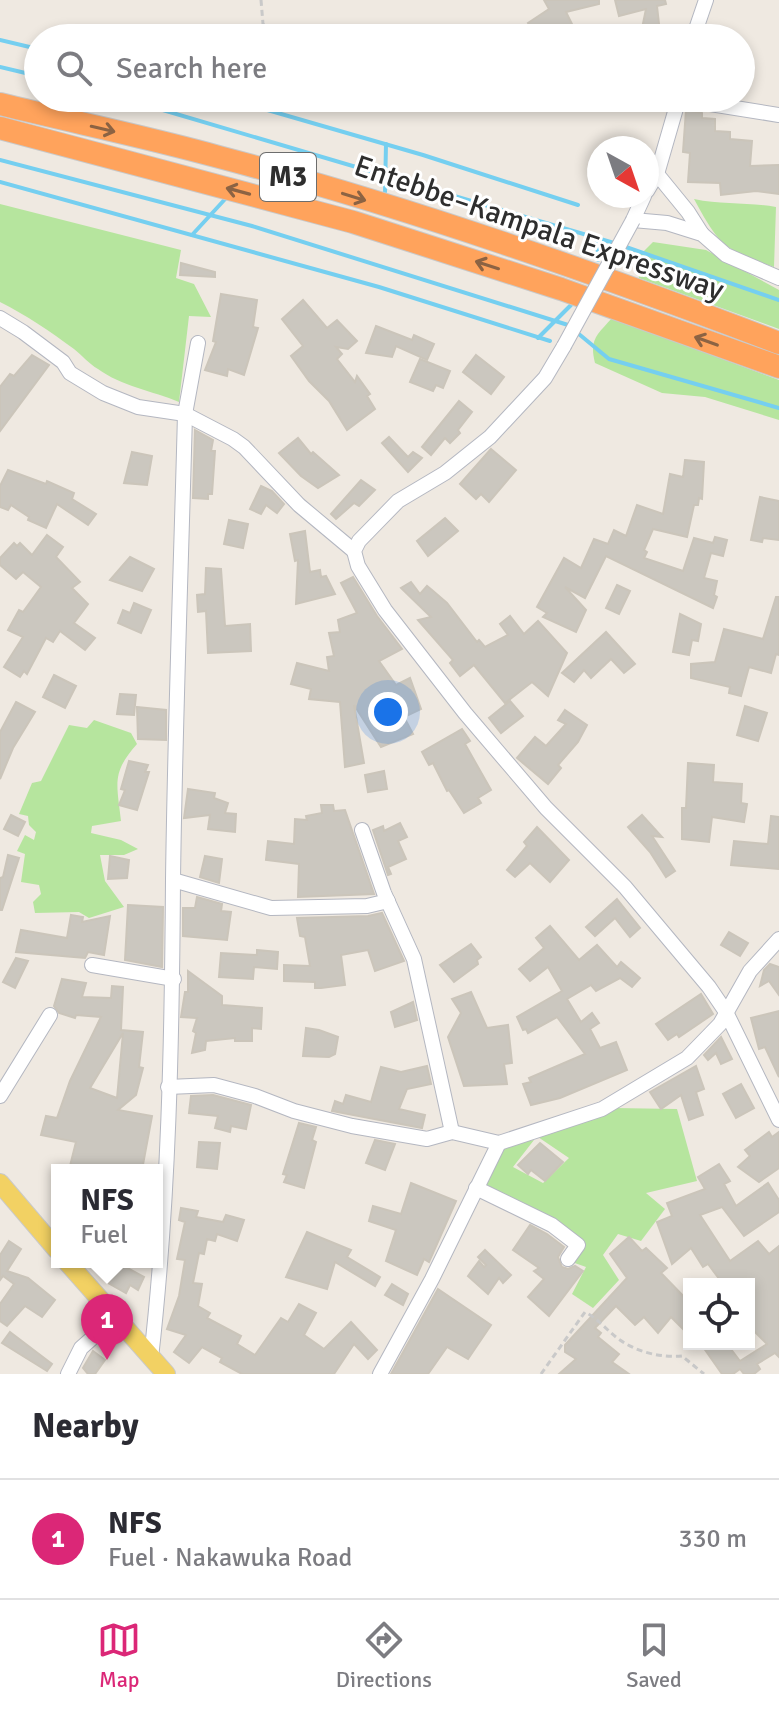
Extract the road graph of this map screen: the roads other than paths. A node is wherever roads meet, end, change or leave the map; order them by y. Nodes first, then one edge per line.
1 (706, 0) edge
2 (698, 24) edge
3 (0, 104) edge
4 (24, 110) edge
5 (755, 111) edge
6 (33, 112) edge
7 (675, 112) edge
8 (779, 115) edge
9 (0, 128) edge
10 (659, 167) edge
11 (659, 176) edge
12 (638, 208) edge
13 (633, 220) junction
14 (702, 234) junction
15 (779, 278) edge
16 (0, 318) edge
17 (198, 343) dead end
18 (779, 343) edge
19 (779, 367) edge
20 (185, 414) junction
21 (354, 551) junction
22 (362, 830) dead end
23 (173, 880) junction
24 (388, 901) junction
25 (779, 939) edge
26 (92, 965) dead end
27 (174, 979) junction
28 (726, 1012) junction
29 (50, 1015) dead end
30 (168, 1087) junction
31 (0, 1096) edge
32 (779, 1120) edge
33 (452, 1132) junction
34 (499, 1143) junction
35 (0, 1183) edge
36 (476, 1188) junction
37 (163, 1191) edge
38 (51, 1243) edge
39 (568, 1259) dead end
40 (72, 1268) edge
41 (159, 1268) edge
42 (116, 1317) junction
43 (151, 1358) junction
44 (68, 1374) edge
45 (166, 1374) edge
46 (380, 1374) edge

1 - 2 street
3 -> 4 highway, Entebbe–Kampala Expressway / M3
5 - 8 street
6 -> 18 highway, Entebbe–Kampala Expressway / M3
7 - 10 street
19 -> 9 highway, Entebbe–Kampala Expressway / M3
11 - 14 street
12 - 13 street
13 - 14 street
13 - 21 street, bridge
14 - 15 street
16 - 20 street
17 - 20 street
20 - 21 street
20 - 23 street
21 - 28 street
22 - 24 street
23 - 24 street
23 - 27 street
24 - 33 street
25 - 28 street
26 - 27 street
27 - 30 street
28 - 32 street
28 - 34 street
29 - 31 street
30 - 33 street
30 - 37 street
33 - 34 street
34 - 36 street
35 - 38 main road
36 - 39 street
36 - 46 street
40 - 42 main road
41 - 43 street
42 - 43 main road
42 - 44 street
43 - 45 main road

